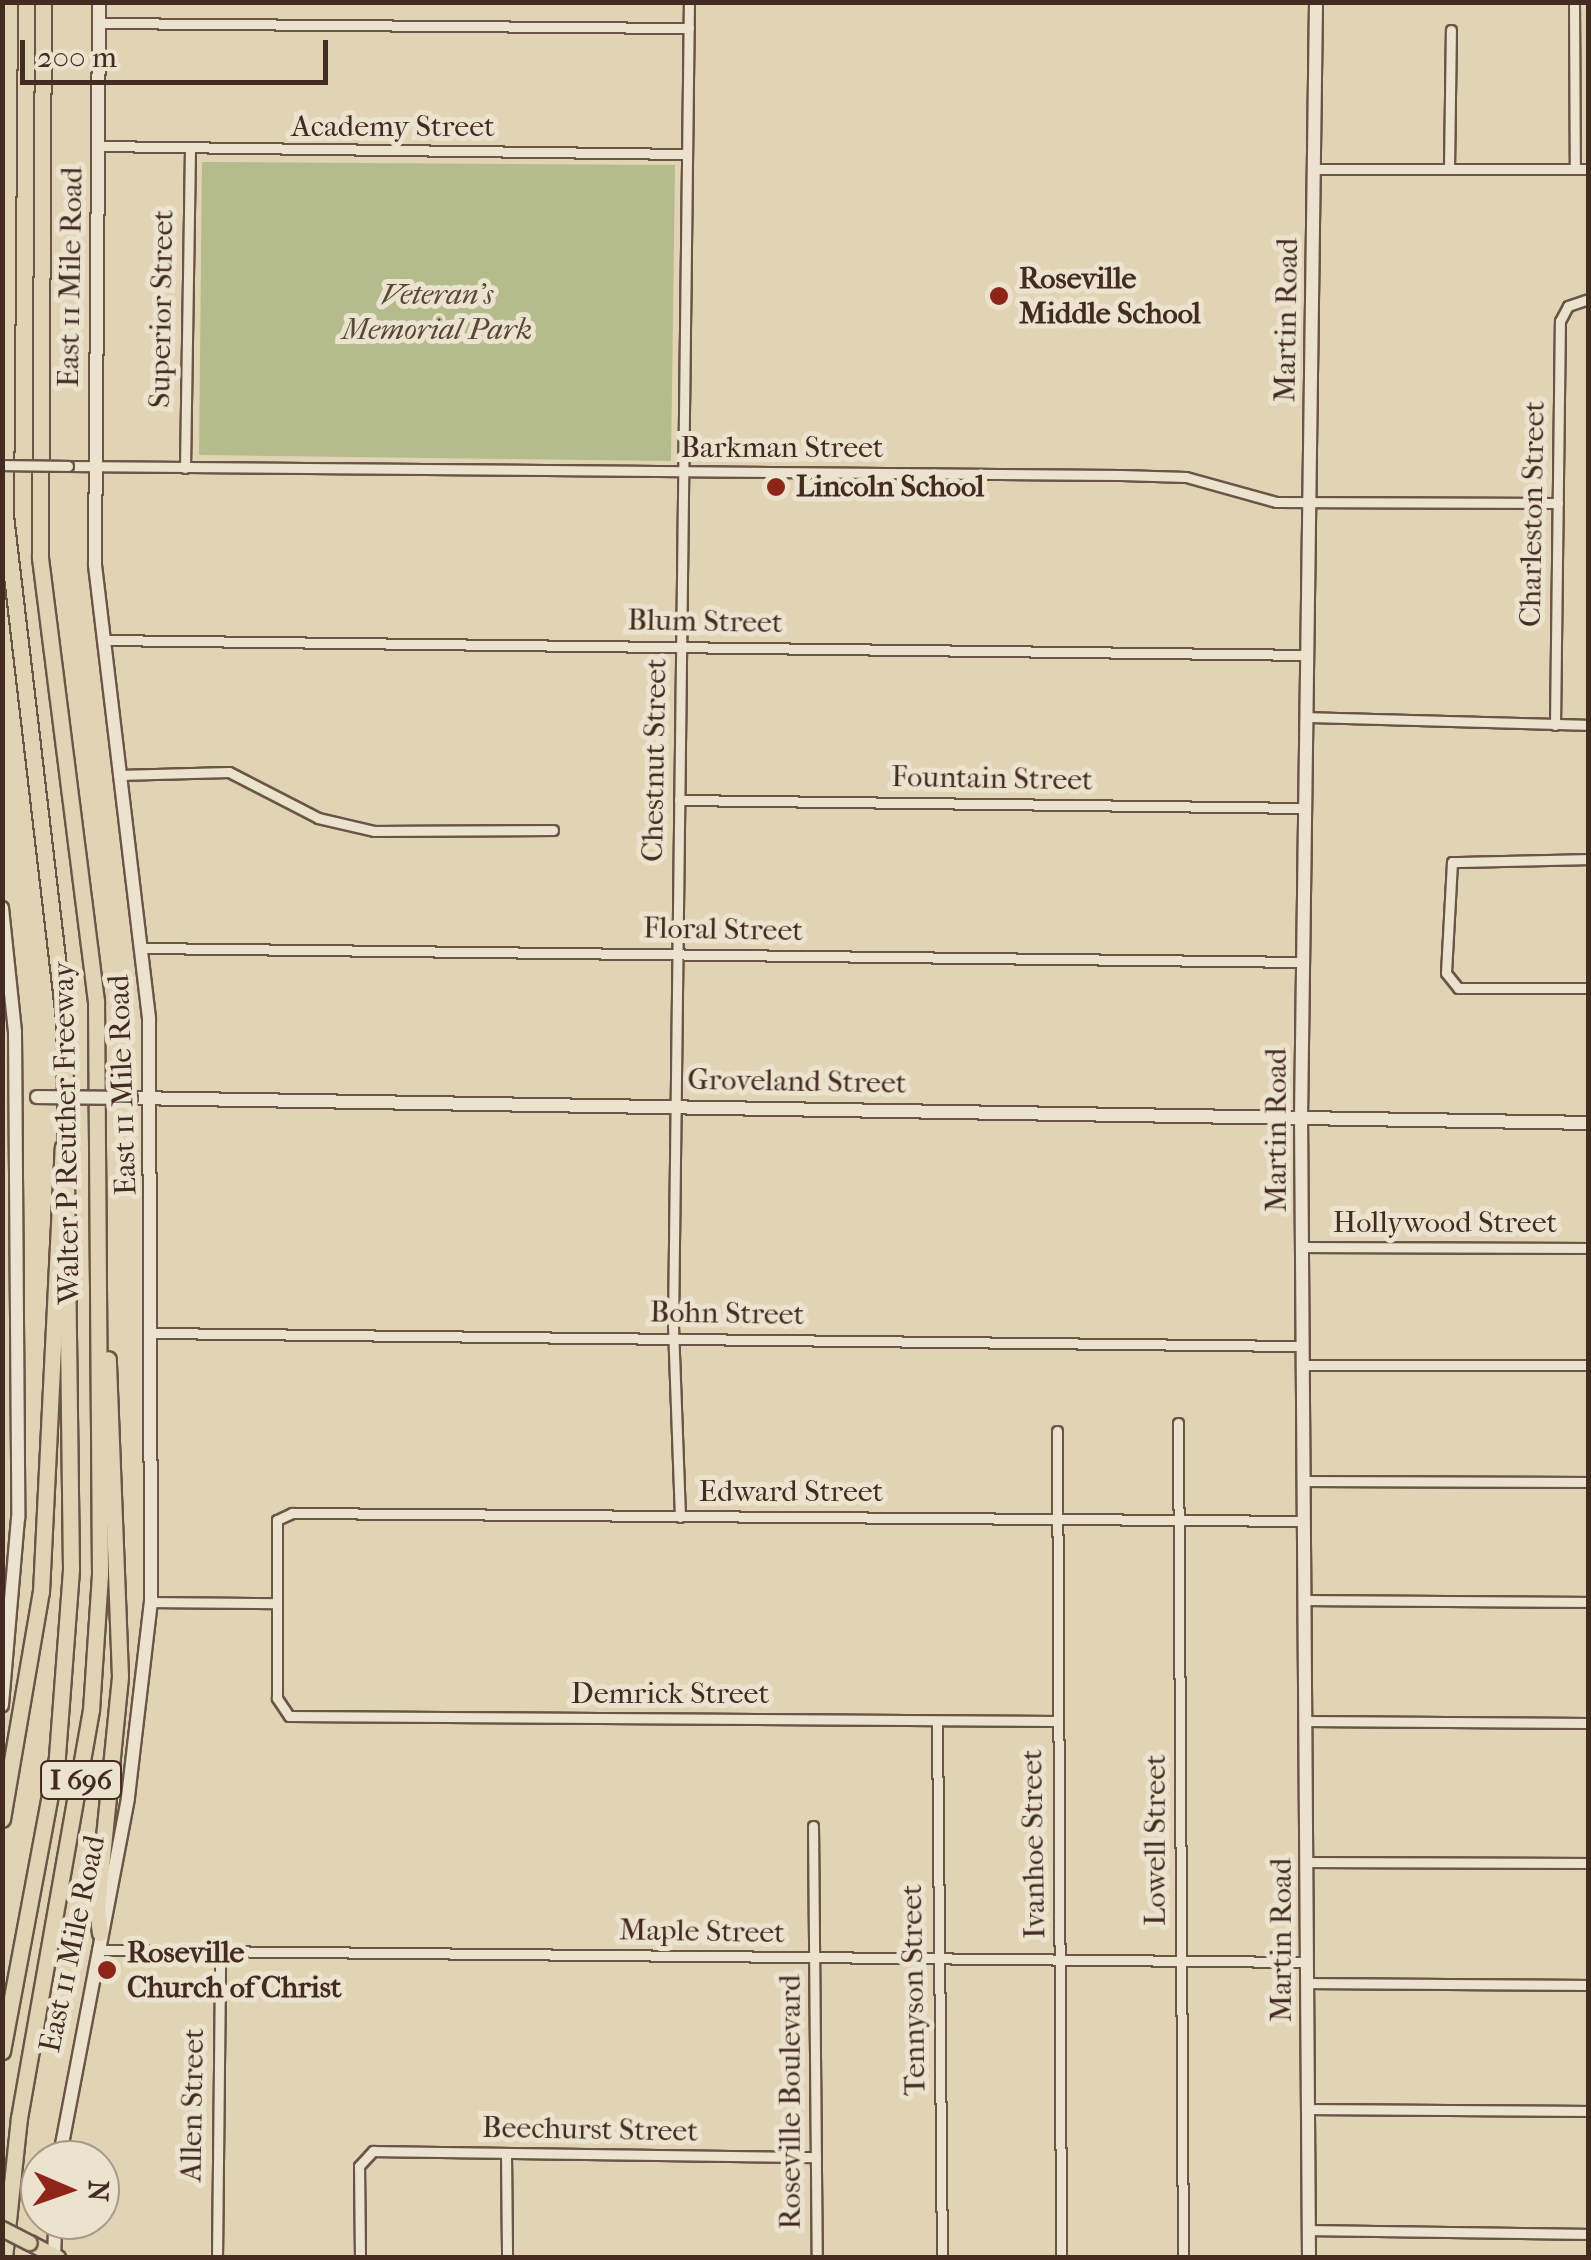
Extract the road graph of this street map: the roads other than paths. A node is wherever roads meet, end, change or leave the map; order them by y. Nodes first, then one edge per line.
1 (10, 2) edge
2 (43, 2) edge
3 (99, 2) edge
4 (689, 2) edge
5 (1316, 2) edge
6 (1574, 2) edge
7 (99, 23) junction
8 (689, 28) junction
9 (1452, 30) dead end
10 (98, 146) junction
11 (190, 150) junction
12 (688, 154) junction
13 (1575, 168) junction
14 (1588, 168) edge
15 (1314, 169) junction
16 (1450, 169) junction
17 (1588, 299) edge
18 (93, 465) junction
19 (2, 466) edge
20 (185, 468) junction
21 (683, 474) junction
22 (1310, 503) junction
23 (1558, 503) junction
24 (102, 640) junction
25 (682, 646) junction
26 (1307, 655) junction
27 (1306, 717) junction
28 (1555, 725) junction
29 (1588, 725) edge
30 (118, 775) junction
31 (679, 800) junction
32 (1305, 808) junction
33 (554, 830) dead end
34 (1588, 859) edge
35 (2, 908) edge
36 (143, 948) junction
37 (677, 955) junction
38 (1303, 962) junction
39 (6, 974) edge
40 (1588, 988) edge
41 (9, 1097) edge
42 (152, 1099) junction
43 (676, 1106) junction
44 (1301, 1119) junction
45 (1588, 1123) edge
46 (68, 1127) junction
47 (1302, 1247) junction
48 (10, 1248) edge
49 (1588, 1248) edge
50 (99, 1298) junction
51 (152, 1333) junction
52 (676, 1338) junction
53 (1302, 1346) junction
54 (1302, 1365) junction
55 (1588, 1365) edge
56 (2, 1385) edge
57 (18, 1386) junction
58 (1178, 1423) dead end
59 (1056, 1430) dead end
60 (1302, 1481) junction
61 (1588, 1482) edge
62 (680, 1517) junction
63 (2, 1518) edge
64 (18, 1518) junction
65 (1056, 1519) junction
66 (1302, 1521) junction
67 (1179, 1522) junction
68 (1304, 1600) junction
69 (151, 1602) junction
70 (1588, 1602) edge
71 (277, 1604) junction
72 (5, 1652) edge
73 (2, 1705) edge
74 (1057, 1720) junction
75 (1305, 1721) junction
76 (937, 1722) junction
77 (1588, 1723) edge
78 (2, 1819) edge
79 (813, 1826) dead end
80 (1306, 1862) junction
81 (1588, 1863) edge
82 (100, 1933) junction
83 (97, 1950) junction
84 (220, 1952) junction
85 (814, 1958) junction
86 (938, 1960) junction
87 (1060, 1961) junction
88 (1182, 1962) junction
89 (1307, 1962) junction
90 (1307, 1984) junction
91 (1588, 1985) edge
92 (2, 2051) edge
93 (1308, 2109) junction
94 (1588, 2111) edge
95 (63, 2140) edge
96 (506, 2156) junction
97 (816, 2157) junction
98 (2, 2229) edge
99 (1309, 2230) junction
100 (1588, 2234) edge
101 (56, 2257) edge
102 (4, 2258) edge
103 (216, 2258) edge
104 (360, 2258) edge
105 (506, 2258) edge
106 (817, 2258) edge
107 (942, 2258) edge
108 (1062, 2258) edge
109 (1184, 2258) edge
110 (1309, 2258) edge

1 - 46 highway, Walter P Reuther Freeway / I 696
2 - 50 highway, Walter P Reuther Freeway / I 696
3 - 7 street, East 11 Mile Road
4 - 8 street, Chestnut Street
5 - 15 street, Martin Road
6 - 13 street
7 - 8 street
7 - 10 street, East 11 Mile Road
8 - 12 street, Chestnut Street
9 - 16 street
10 - 11 street, Academy Street
10 - 18 street, East 11 Mile Road
11 - 12 street, Academy Street
11 - 20 street, Superior Street
12 - 21 street, Chestnut Street
13 - 14 street
13 - 16 street
15 - 16 street
15 - 22 street, Martin Road
17 - 23 street, Charleston Street
18 - 19 street, Barkman Street, bridge
18 - 20 street, Barkman Street
18 - 24 street, East 11 Mile Road
20 - 21 street, Barkman Street
21 - 22 street, Barkman Street
21 - 25 street, Chestnut Street
22 - 23 street, Barkman Street
22 - 26 street, Martin Road
23 - 28 street, Charleston Street
24 - 25 street, Blum Street
24 - 30 street, East 11 Mile Road
25 - 26 street, Blum Street
25 - 31 street, Chestnut Street
26 - 27 street, Martin Road
27 - 28 street
27 - 32 street, Martin Road
28 - 29 street
30 - 33 street
30 - 36 street, East 11 Mile Road
31 - 32 street, Fountain Street
31 - 37 street, Chestnut Street
32 - 38 street, Martin Road
34 - 40 street
35 - 39 street
36 - 37 street, Floral Street
36 - 42 street, East 11 Mile Road
37 - 38 street, Floral Street
37 - 43 street, Chestnut Street
38 - 44 street, Martin Road
39 - 41 street
41 - 42 street, Groveland Street, bridge
41 - 48 street
42 - 43 street, Groveland Street
42 - 51 street, East 11 Mile Road
43 - 44 street, Groveland Street
43 - 52 street, Chestnut Street
44 - 45 street, Groveland Street
44 - 47 street, Martin Road
46 - 78 highway
46 - 92 highway, Walter P Reuther Freeway / I 696
47 - 49 street, Hollywood Street
47 - 53 street, Martin Road
48 - 57 street
50 - 82 highway
50 - 102 highway, Walter P Reuther Freeway / I 696
51 - 52 street, Bohn Street
51 - 69 street, East 11 Mile Road
52 - 53 street, Bohn Street
52 - 62 street, Chestnut Street
53 - 54 street, Martin Road
54 - 55 street
54 - 60 street, Martin Road
56 - 57 street
57 - 64 street
58 - 67 street, Lowell Street
59 - 65 street, Ivanhoe Street
60 - 61 street
60 - 66 street, Martin Road
62 - 65 street, Edward Street
62 - 71 street, Edward Street
63 - 64 street
64 - 72 street
65 - 67 street, Edward Street
65 - 74 street, Ivanhoe Street
66 - 67 street, Edward Street
66 - 68 street, Martin Road
67 - 88 street, Lowell Street
68 - 70 street
68 - 75 street, Martin Road
69 - 71 street
69 - 82 street, East 11 Mile Road
71 - 76 street, Demrick Street
72 - 73 street
74 - 76 street, Demrick Street
74 - 87 street, Ivanhoe Street
75 - 77 street
75 - 80 street, Martin Road
76 - 86 street, Tennyson Street
79 - 85 street, Roseville Boulevard
80 - 81 street
80 - 89 street, Martin Road
82 - 83 street, East 11 Mile Road
83 - 84 street, Maple Street
83 - 95 street, East 11 Mile Road
84 - 85 street, Maple Street
84 - 103 street, Allen Street
85 - 86 street, Maple Street
85 - 97 street, Roseville Boulevard
86 - 87 street, Maple Street
86 - 107 street, Tennyson Street
87 - 88 street, Maple Street
87 - 108 street, Ivanhoe Street
88 - 89 street, Maple Street
88 - 109 street, Lowell Street
89 - 90 street, Martin Road
90 - 91 street
90 - 93 street, Martin Road
93 - 94 street
93 - 99 street, Martin Road
96 - 97 street, Beechurst Street
96 - 104 street, Beechurst Street
96 - 105 street
97 - 106 street, Roseville Boulevard
98 - 101 main road, bridge
99 - 100 street
99 - 110 street, Martin Road

